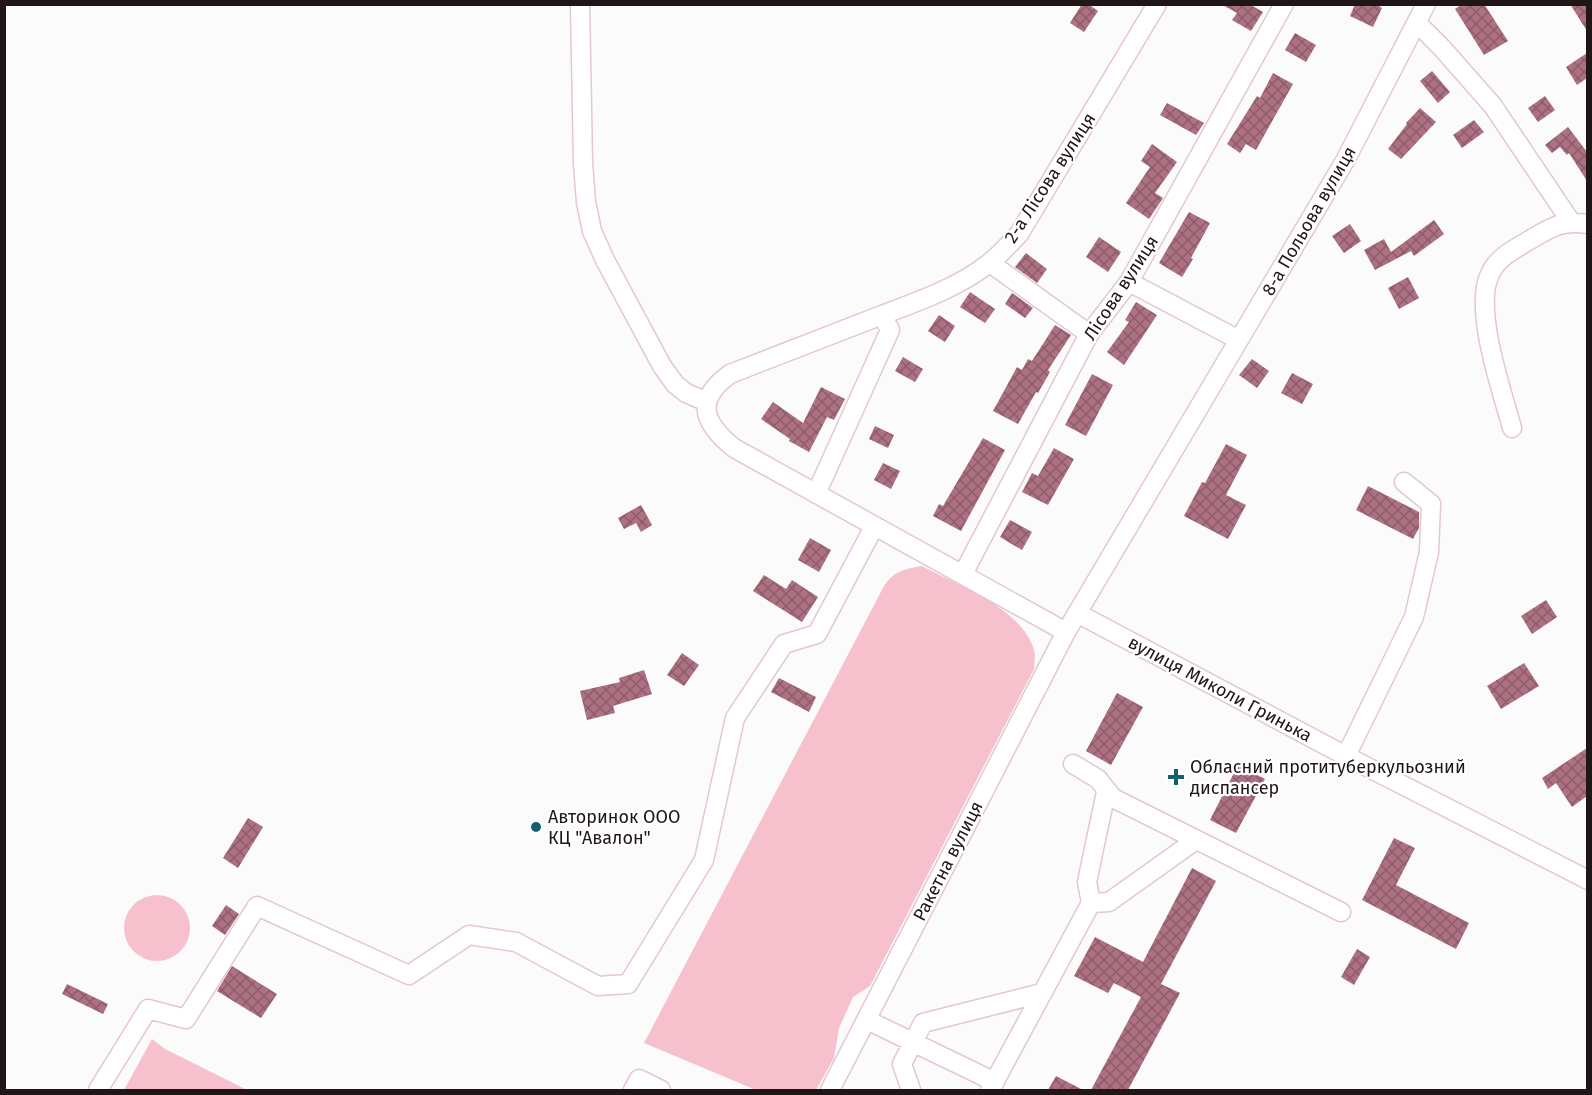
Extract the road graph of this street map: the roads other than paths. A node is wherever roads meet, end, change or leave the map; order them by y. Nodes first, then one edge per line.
1 (580, 4) edge
2 (1157, 4) edge
3 (1426, 4) edge
4 (1282, 5) edge
5 (1417, 23) junction
6 (1579, 223) edge
7 (990, 263) junction
8 (1128, 282) junction
9 (882, 315) junction
10 (1089, 334) junction
11 (1239, 340) junction
12 (707, 402) junction
13 (1512, 428) dead end
14 (1404, 482) dead end
15 (816, 494) junction
16 (874, 527) junction
17 (963, 574) junction
18 (1077, 613) junction
19 (1066, 632) junction
20 (1346, 756) junction
21 (1073, 764) dead end
22 (1106, 792) junction
23 (1197, 840) junction
24 (1587, 880) edge
25 (1091, 903) junction
26 (1341, 912) dead end
27 (1042, 993) junction
28 (867, 1020) junction
29 (913, 1042) junction
30 (992, 1086) edge
31 (98, 1090) edge
32 (633, 1090) edge
33 (661, 1090) edge
34 (830, 1090) edge
35 (911, 1090) edge

1 - 12 street
2 - 7 street, 2-а Лісова вулиця
3 - 5 street, 8-а Польова вулиця
4 - 8 street, Лісова вулиця
5 - 6 street
5 - 11 street, 8-а Польова вулиця
6 - 13 street
7 - 9 street, 2-а Лісова вулиця
7 - 10 street
8 - 10 street, Лісова вулиця
8 - 11 street
9 - 12 street, 2-а Лісова вулиця
9 - 15 street
10 - 17 street, Лісова вулиця
11 - 18 street, 8-а Польова вулиця
12 - 15 street
14 - 20 street
15 - 16 street
16 - 17 street
16 - 31 street
17 - 19 street
18 - 19 street, 8-а Польова вулиця
18 - 20 street, вулиця Миколи Гринька
19 - 28 street, Ракетна вулиця
20 - 24 street, вулиця Миколи Гринька
21 - 22 street
22 - 23 street
22 - 25 street
23 - 25 street
23 - 26 street
25 - 27 street
27 - 29 street
27 - 30 street
28 - 29 street
28 - 34 street, Ракетна вулиця
29 - 30 street
29 - 35 street
32 - 33 street

